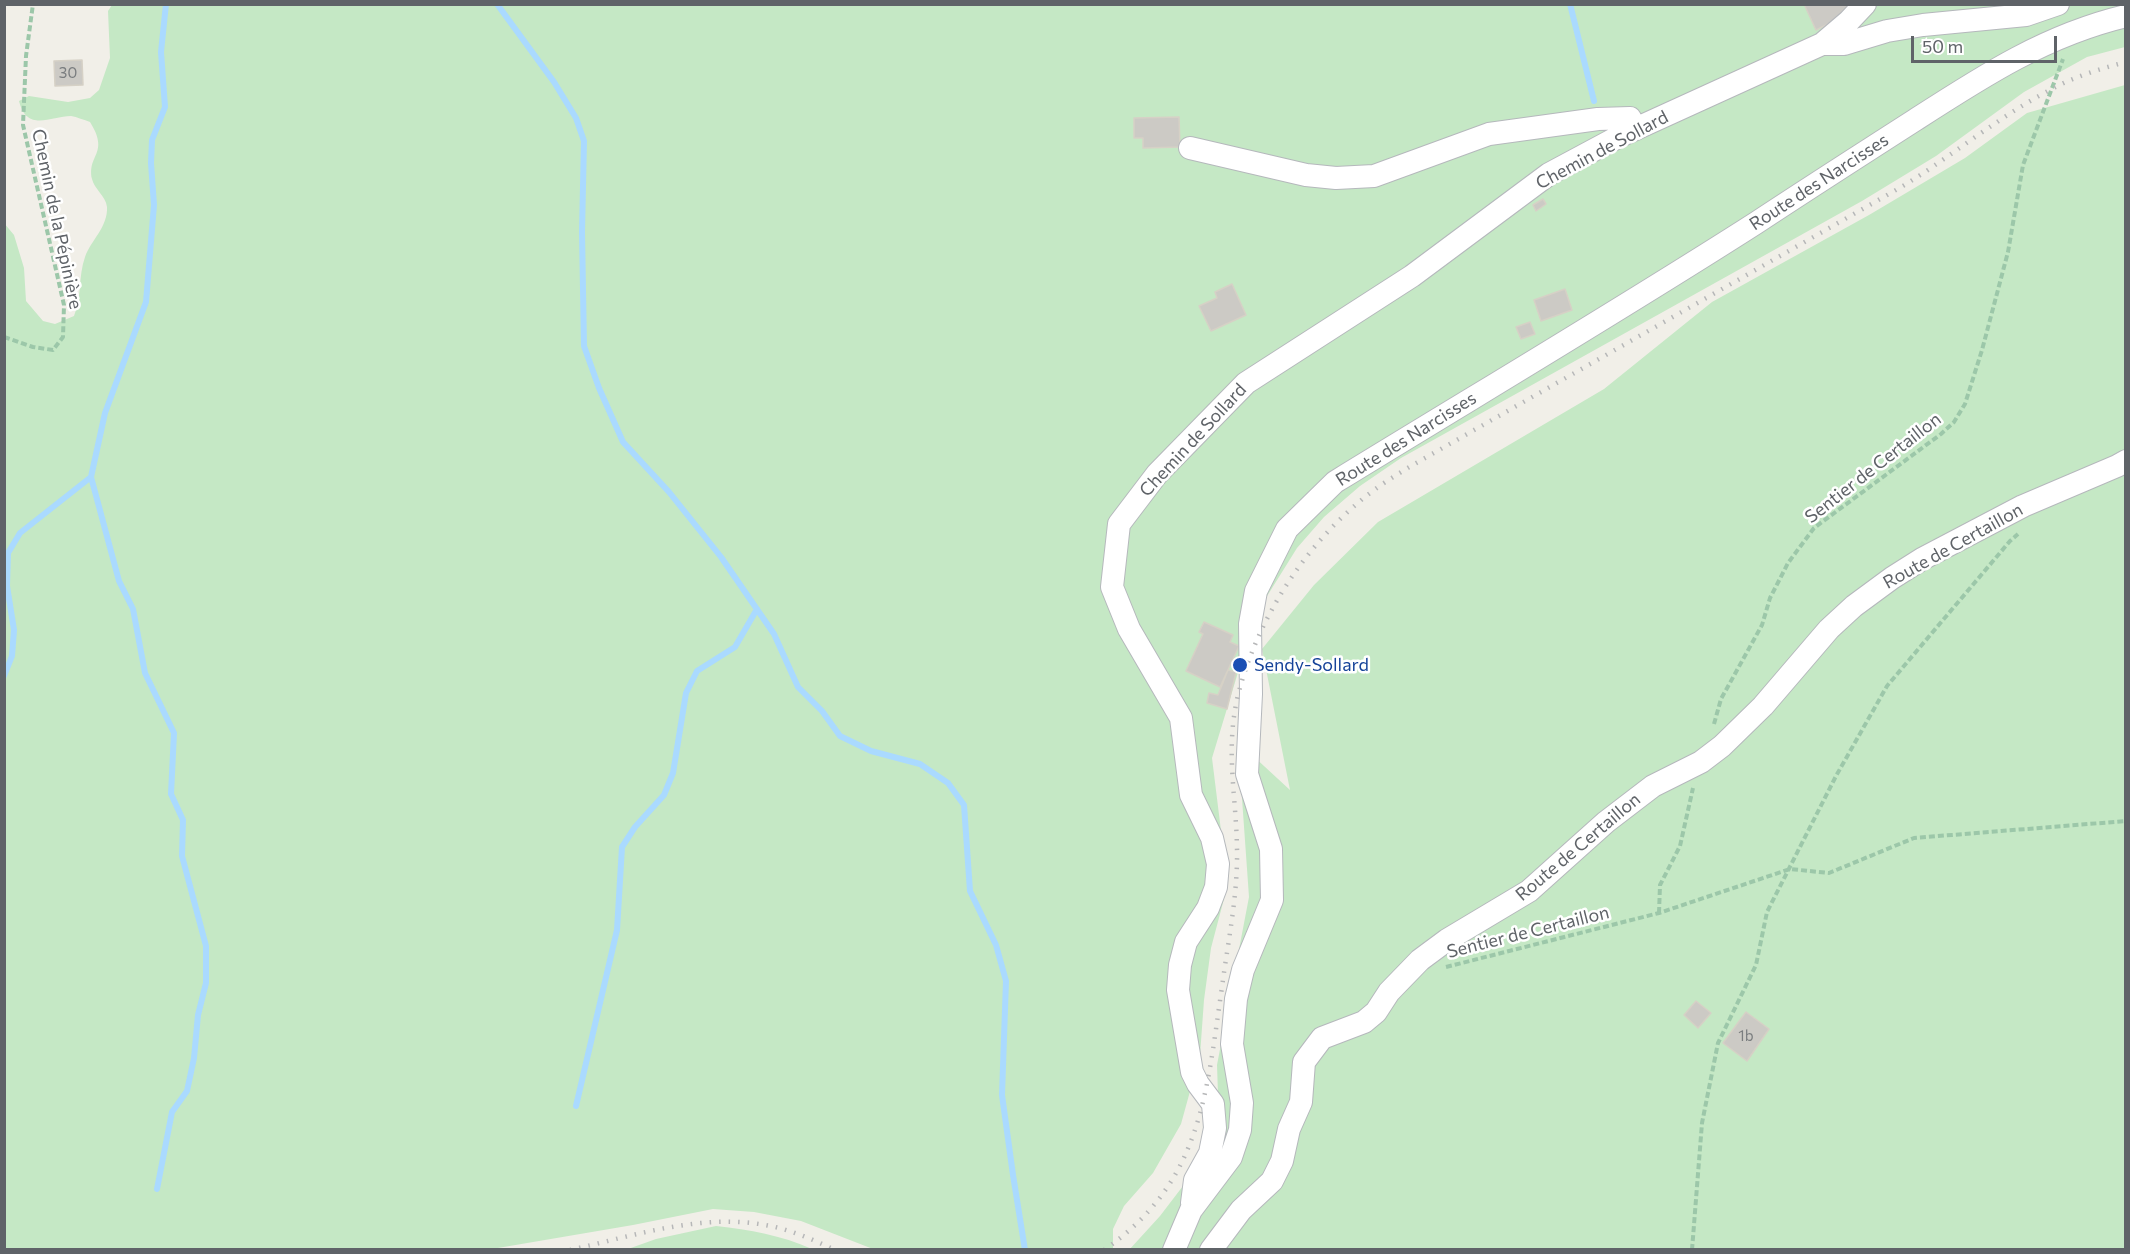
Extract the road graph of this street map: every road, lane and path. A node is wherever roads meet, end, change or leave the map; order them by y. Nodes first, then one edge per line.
1 (33, 4) edge
2 (1865, 4) edge
3 (2058, 4) edge
4 (2111, 14) edge
5 (2074, 31) junction
6 (1822, 44) junction
7 (1636, 129) junction
8 (1190, 148) dead end
9 (4, 337) edge
10 (2126, 460) edge
11 (2025, 528) dead end
12 (1706, 758) junction
13 (2126, 821) edge
14 (1790, 868) junction
15 (1659, 913) junction
16 (1436, 970) dead end
17 (1191, 1210) junction
18 (1174, 1250) edge
19 (1211, 1250) edge
20 (1692, 1250) edge

1 - 9 path, Chemin de la Pépinière
2 - 6 street, Chemin de Sollard
3 - 6 street
4 - 5 street, Route des Narcisses
5 - 12 path, Sentier de Certaillon
5 - 17 street, Route des Narcisses
6 - 7 street, Chemin de Sollard
7 - 8 street
7 - 17 street, Chemin de Sollard
10 - 12 street, Route de Certaillon
11 - 14 path
12 - 15 path, Sentier de Certaillon
12 - 19 street, Route de Certaillon
13 - 14 path, Sentier de Certaillon
14 - 15 path, Sentier de Certaillon
14 - 20 path
15 - 16 path, Sentier de Certaillon
17 - 18 street, Route des Narcisses

